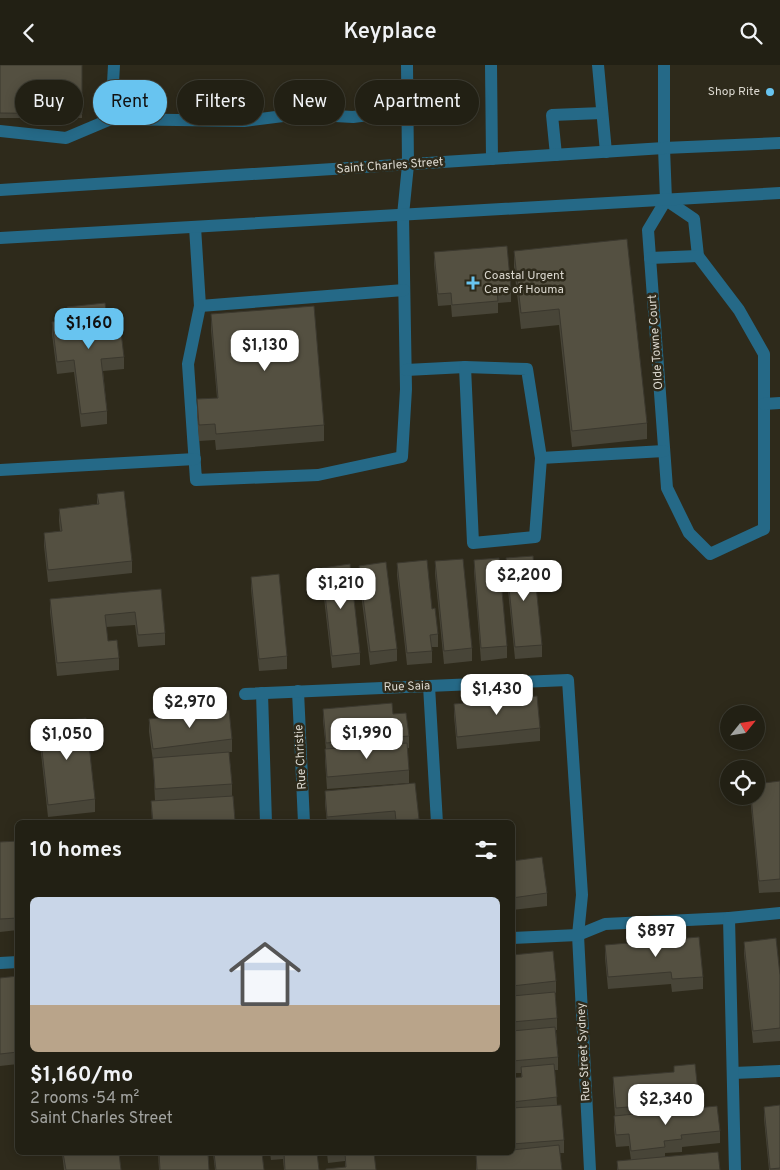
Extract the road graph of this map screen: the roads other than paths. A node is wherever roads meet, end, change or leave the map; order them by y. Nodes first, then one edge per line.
1 (114, 65) edge
2 (407, 65) edge
3 (491, 65) edge
4 (598, 65) edge
5 (664, 65) edge
6 (113, 80) edge
7 (407, 80) edge
8 (602, 113) junction
9 (355, 117) edge
10 (167, 120) edge
11 (97, 125) edge
12 (408, 125) edge
13 (0, 131) edge
14 (780, 143) edge
15 (664, 148) junction
16 (606, 152) junction
17 (556, 155) junction
18 (492, 159) junction
19 (408, 165) junction
20 (0, 190) edge
21 (780, 193) edge
22 (666, 200) junction
23 (403, 215) junction
24 (195, 227) junction
25 (0, 238) edge
26 (698, 256) junction
27 (650, 258) junction
28 (404, 290) junction
29 (200, 306) junction
30 (465, 367) junction
31 (406, 370) junction
32 (780, 403) edge
33 (764, 404) junction
34 (664, 451) junction
35 (541, 458) junction
36 (194, 459) junction
37 (0, 470) edge
38 (568, 680) joint
39 (429, 686) junction
40 (298, 691) junction
41 (245, 693) dead end
42 (262, 693) junction
43 (266, 820) edge
44 (304, 820) edge
45 (437, 820) edge
46 (780, 913) edge
47 (729, 918) junction
48 (578, 935) junction
49 (515, 938) edge
50 (0, 963) edge
51 (15, 963) edge
52 (780, 1071) edge
53 (733, 1073) junction
54 (590, 1170) edge
55 (735, 1170) edge

1 - 6 street
2 - 7 street
3 - 18 street
4 - 8 street
5 - 15 street
8 - 16 street
8 - 17 street
9 - 10 street
11 - 13 street
12 - 19 street
14 - 15 street, Saint Charles Street
15 - 16 street, Saint Charles Street
15 - 22 street
16 - 17 street, Saint Charles Street
17 - 18 street, Saint Charles Street
18 - 19 street, Saint Charles Street
19 - 20 street, Saint Charles Street
19 - 23 street
21 - 22 street
22 - 23 street
22 - 26 street
22 - 27 street, Olde Towne Court
23 - 24 street
23 - 28 street
24 - 25 street
24 - 29 street
26 - 27 street
26 - 33 street
27 - 34 street, Olde Towne Court
28 - 29 street
28 - 31 street
29 - 36 street
30 - 31 street
30 - 35 street
30 - 35 street
31 - 36 street
32 - 33 street
33 - 34 street, Olde Towne Court
34 - 35 street
36 - 37 street
38 - 39 street, Rue Saia
38 - 48 street, Rue Street Sydney
39 - 40 street, Rue Saia
39 - 45 street
40 - 42 street, Rue Saia
40 - 44 street, Rue Christie
41 - 42 street, Rue Saia
42 - 43 street
46 - 47 street
47 - 48 street
47 - 53 street
48 - 49 street
48 - 54 street, Rue Street Sydney
50 - 51 street
52 - 53 street
53 - 55 street

